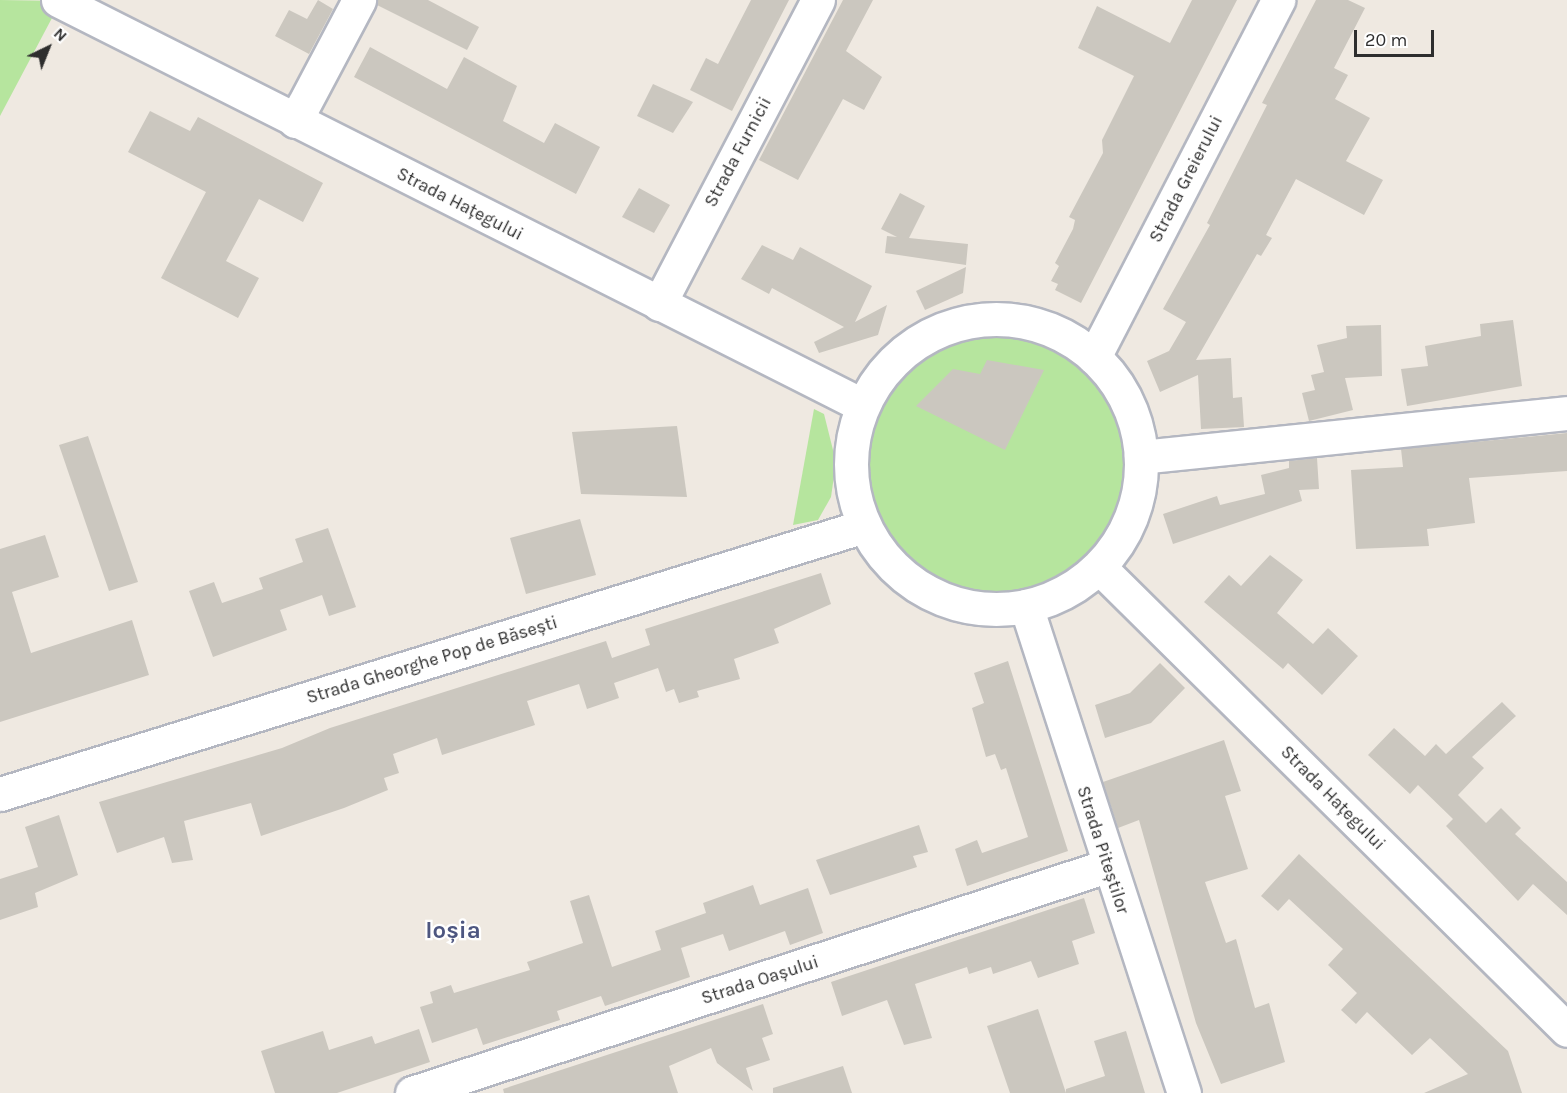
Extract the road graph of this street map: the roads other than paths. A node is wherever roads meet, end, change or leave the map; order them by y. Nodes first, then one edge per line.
1 (58, 0) edge
2 (359, 0) edge
3 (818, 0) edge
4 (1278, 0) edge
5 (296, 121) junction
6 (658, 304) junction
7 (1094, 357) junction
8 (862, 405) junction
9 (1567, 413) edge
10 (1141, 457) junction
11 (864, 526) junction
12 (1099, 567) junction
13 (1026, 606) junction
14 (0, 794) edge
15 (1107, 866) junction
16 (1567, 1030) edge
17 (412, 1093) edge
18 (1184, 1093) edge

1 - 5 street, Strada Hațegului
2 - 5 street
3 - 6 street, Strada Furnicii
4 - 7 street, Strada Greierului
5 - 6 street, Strada Hațegului
6 - 8 street, Strada Hațegului
7 - 8 street
7 - 10 street
8 - 11 street
9 - 10 street
10 - 12 street
11 - 13 street
11 - 14 street, Strada Gheorghe Pop de Băsești
12 - 13 street
12 - 16 street, Strada Hațegului
13 - 15 street, Strada Piteștilor
15 - 17 street, Strada Oașului
15 - 18 street, Strada Piteștilor

